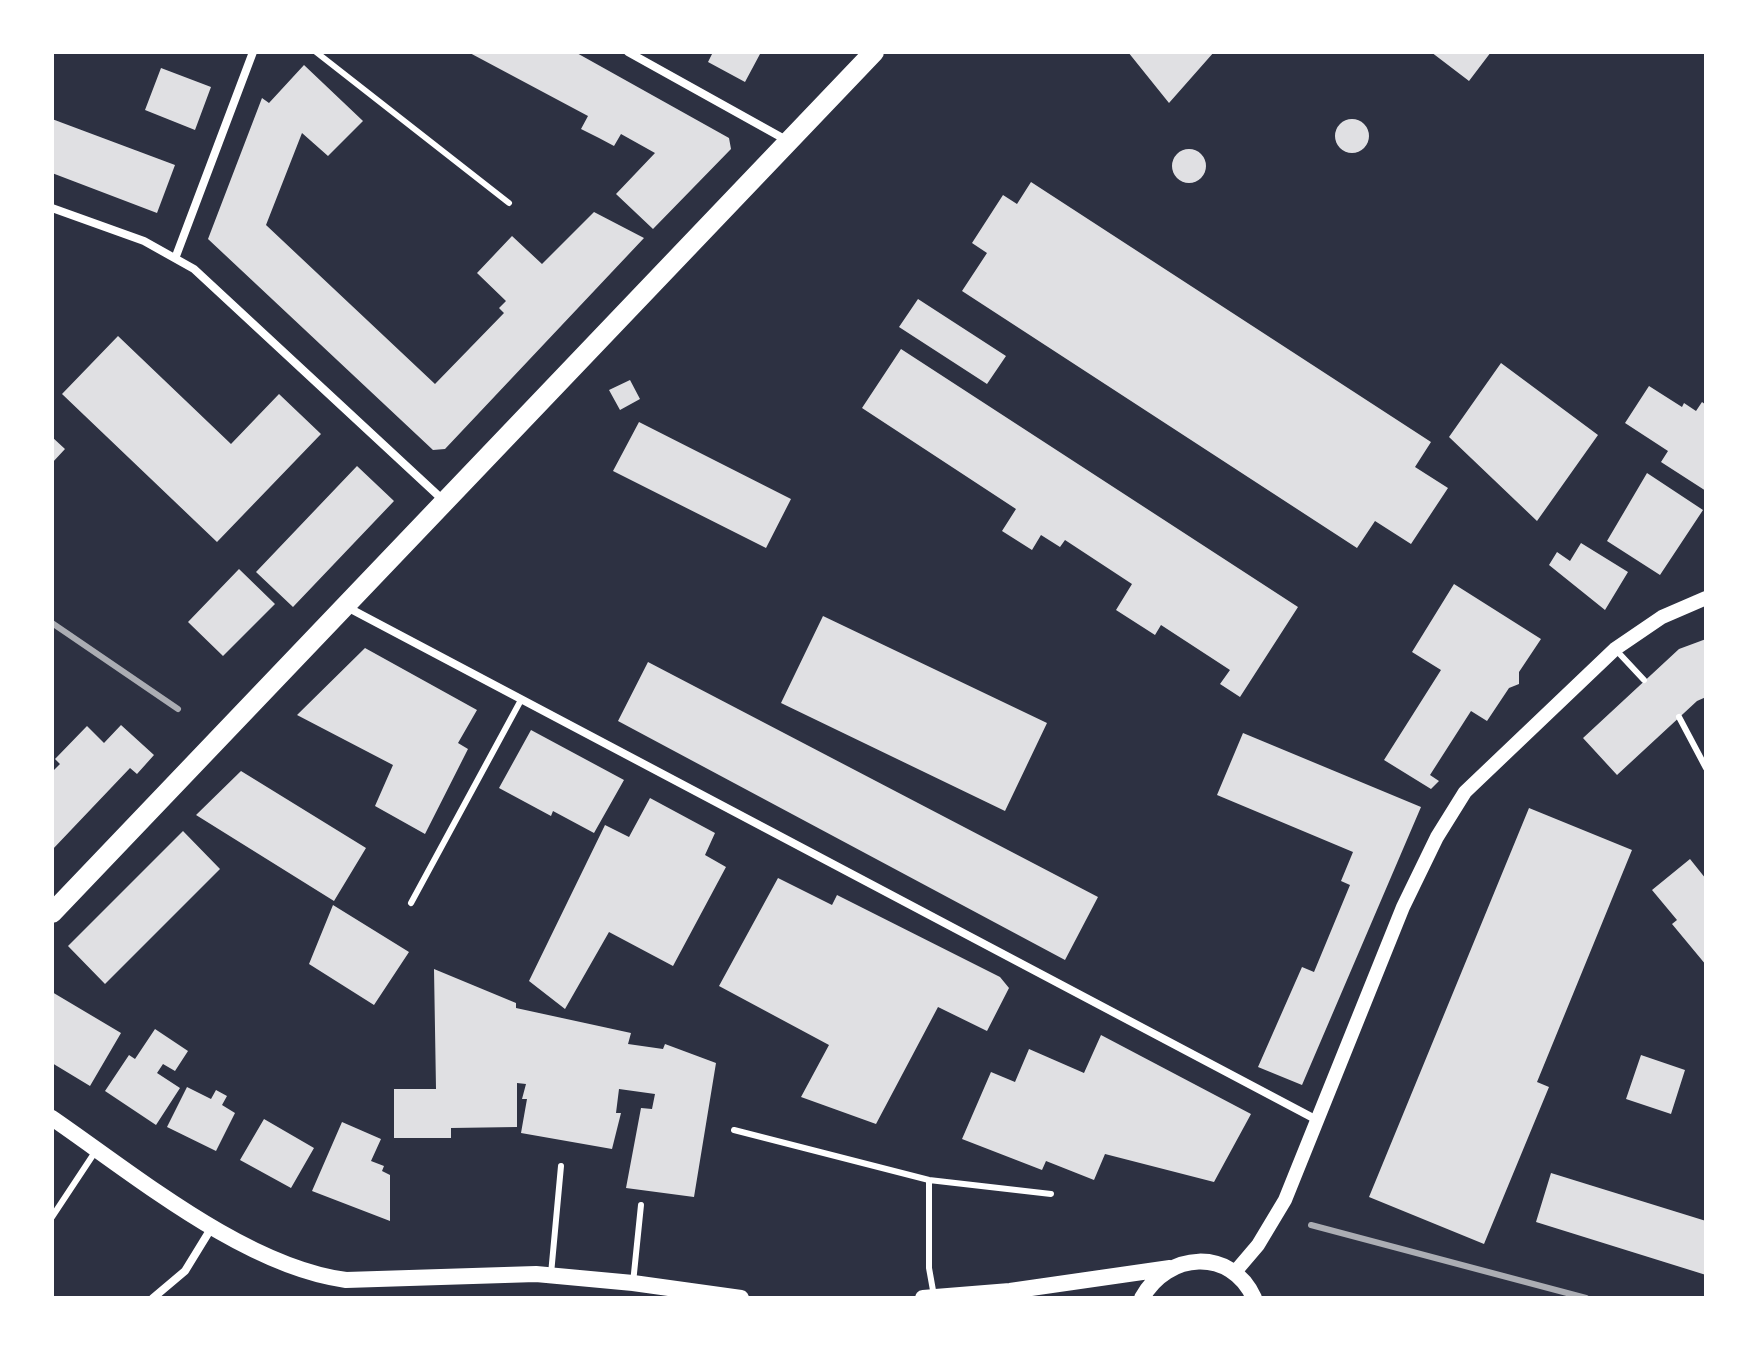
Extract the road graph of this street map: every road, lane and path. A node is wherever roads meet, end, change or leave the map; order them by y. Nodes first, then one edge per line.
1 (253, 52) edge
2 (316, 52) edge
3 (628, 52) edge
4 (874, 52) edge
5 (789, 142) junction
6 (509, 203) dead end
7 (52, 208) edge
8 (176, 256) junction
9 (446, 503) junction
10 (1706, 598) edge
11 (345, 606) junction
12 (1615, 649) junction
13 (1644, 680) dead end
14 (521, 700) junction
15 (1679, 717) dead end
16 (1706, 768) edge
17 (411, 903) dead end
18 (52, 913) edge
19 (52, 1118) edge
20 (1317, 1120) junction
21 (734, 1130) dead end
22 (97, 1149) junction
23 (561, 1166) dead end
24 (929, 1180) junction
25 (1051, 1194) dead end
26 (641, 1205) dead end
27 (52, 1217) edge
28 (212, 1227) junction
29 (1170, 1268) junction
30 (1235, 1272) junction
31 (551, 1276) junction
32 (633, 1283) junction
33 (928, 1297) edge
34 (153, 1298) edge
35 (741, 1298) edge
36 (1142, 1298) edge
37 (1254, 1298) edge

1 - 8 street
2 - 6 lane
3 - 5 street
4 - 5 main road
5 - 9 main road
7 - 8 street
8 - 9 street
9 - 11 main road
10 - 12 street
11 - 14 street
11 - 18 main road
12 - 13 lane
12 - 20 street
14 - 17 lane
14 - 20 street
15 - 16 lane
19 - 22 main road
20 - 30 street
21 - 24 lane
22 - 27 lane
22 - 28 main road
23 - 31 lane
24 - 25 lane
24 - 33 lane
26 - 32 lane
28 - 31 main road
28 - 34 street
29 - 30 main road
29 - 33 main road
29 - 36 main road
30 - 37 main road
31 - 32 main road
32 - 35 main road

